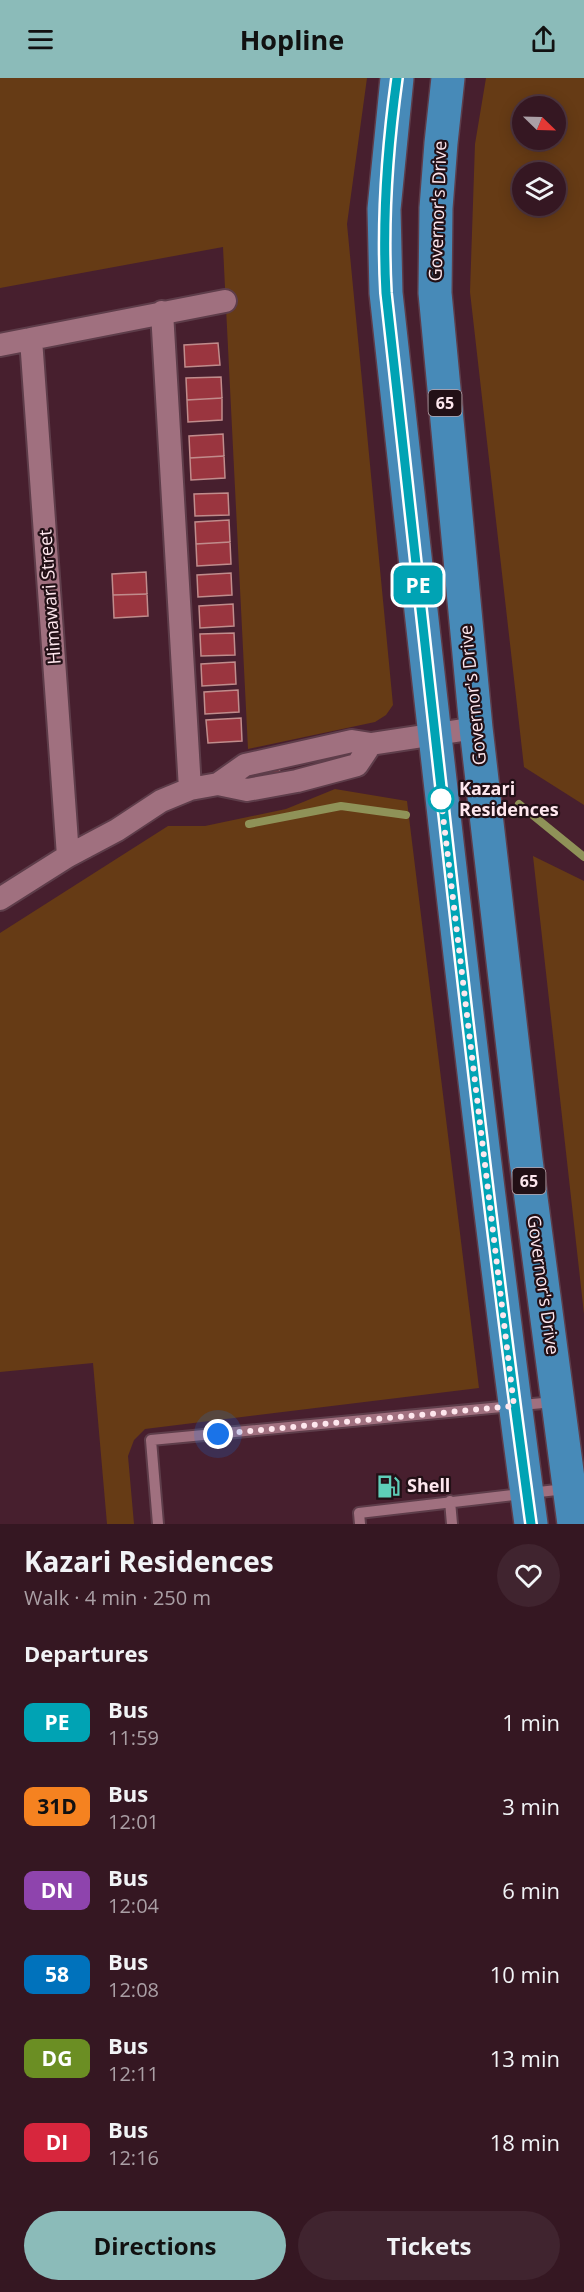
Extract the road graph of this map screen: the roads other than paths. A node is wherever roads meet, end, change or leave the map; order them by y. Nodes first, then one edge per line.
1 (397, 78) edge
2 (448, 78) edge
3 (225, 301) dead end
4 (162, 312) junction
5 (31, 339) junction
6 (0, 345) edge
7 (476, 728) junction
8 (434, 734) junction
9 (190, 789) junction
10 (68, 856) junction
11 (0, 899) edge
12 (559, 1402) junction
13 (514, 1406) junction
14 (570, 1489) junction
15 (450, 1502) junction
16 (528, 1508) edge
17 (158, 1524) edge
18 (360, 1524) edge
19 (452, 1524) edge
20 (574, 1524) edge

1 - 8 main road, 65
2 - 7 main road, Governor's Drive / 65
3 - 4 street
4 - 5 street
4 - 9 street
5 - 6 street
5 - 10 street, Himawari Street
7 - 8 street
7 - 12 main road, Governor's Drive / 65
8 - 9 street
8 - 13 main road, 65
9 - 10 street
10 - 11 street
12 - 13 lane
12 - 14 main road, Governor's Drive / 65
13 - 16 main road, 65
13 - 17 lane
14 - 16 lane
14 - 20 main road, Governor's Drive / 65
15 - 16 lane
15 - 18 lane
15 - 19 lane

